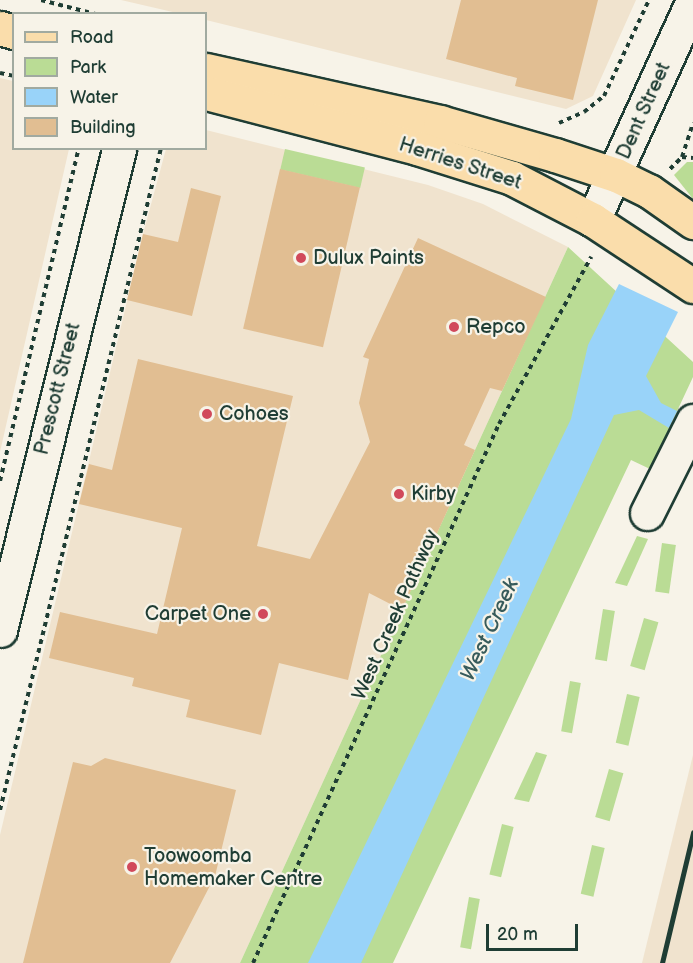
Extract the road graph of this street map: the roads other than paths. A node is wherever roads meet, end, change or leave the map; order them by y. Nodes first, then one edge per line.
1 (693, 1) edge
2 (207, 70) edge
3 (207, 93) edge
4 (119, 150) edge
5 (616, 175) junction
6 (593, 220) junction
7 (693, 222) edge
8 (693, 286) edge
9 (693, 422) edge
10 (647, 513) dead end
11 (0, 630) edge

1 - 5 street, Dent Street
2 - 5 main road, Herries Street
3 - 6 main road, Herries Street
4 - 11 street, Prescott Street
5 - 6 street, Dent Street
5 - 7 main road, Herries Street
6 - 8 main road, Herries Street
9 - 10 street

